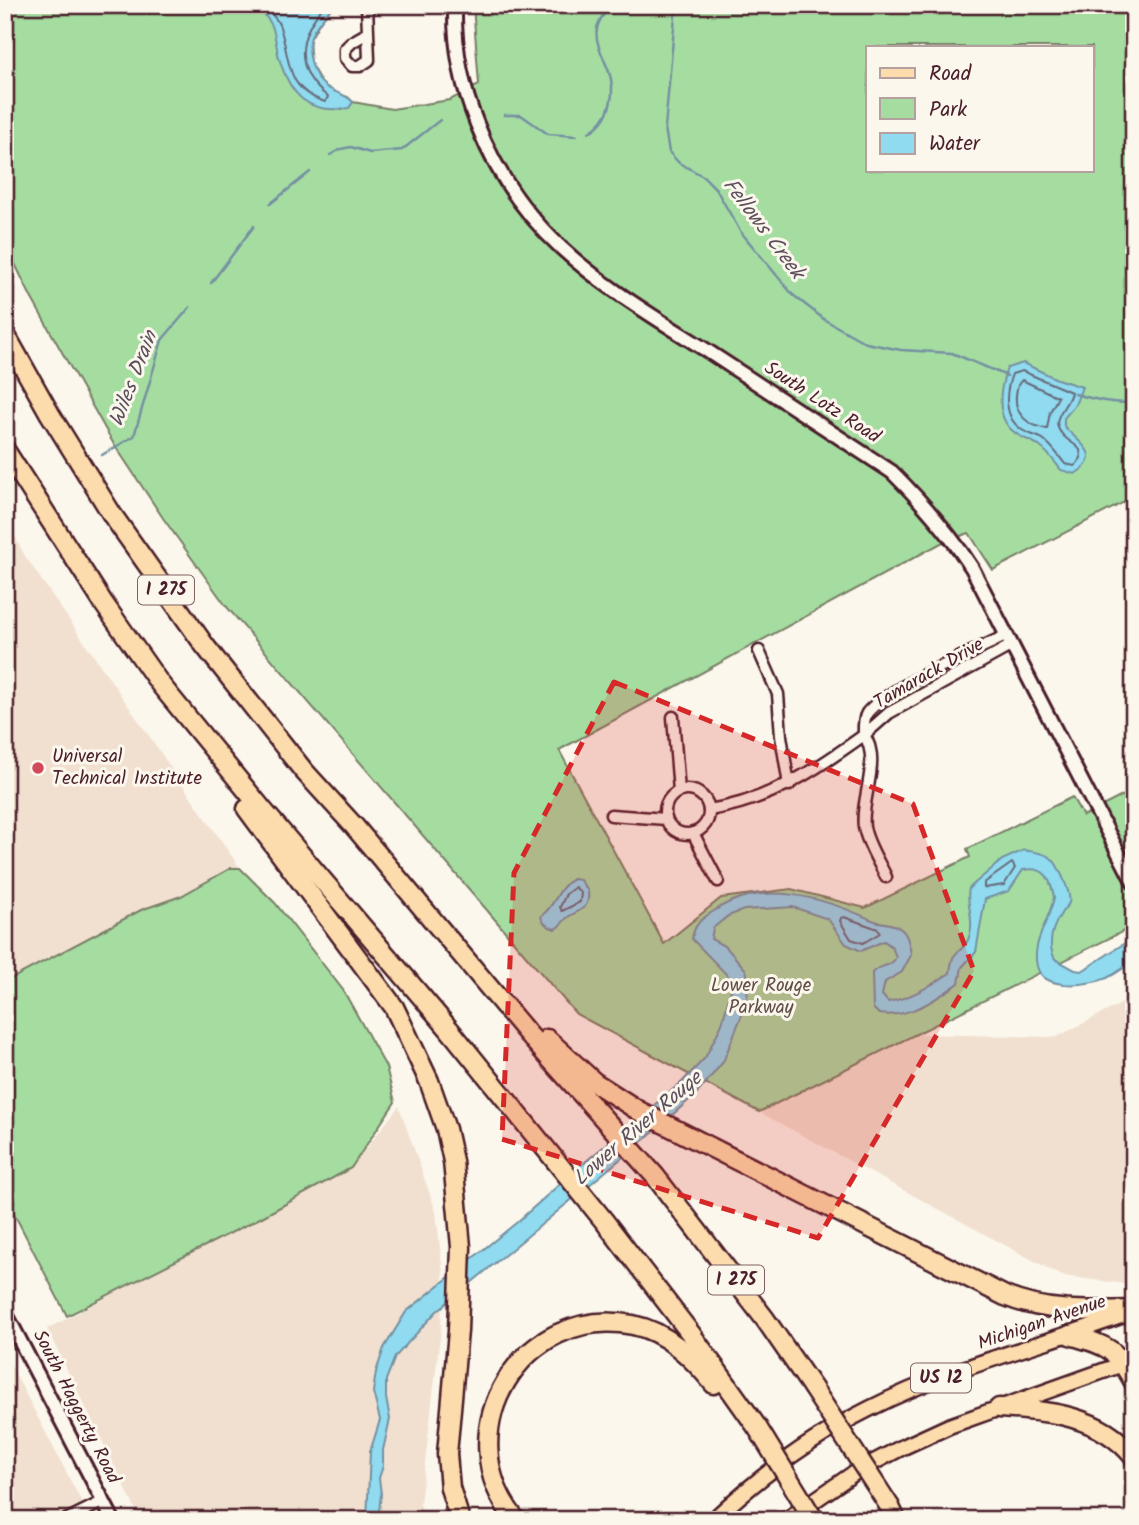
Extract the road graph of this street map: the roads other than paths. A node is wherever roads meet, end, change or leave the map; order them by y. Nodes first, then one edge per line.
1 (366, 5) edge
2 (455, 5) edge
3 (366, 34) dead end
4 (5, 334) edge
5 (5, 450) edge
6 (1010, 640) junction
7 (759, 650) dead end
8 (177, 706) junction
9 (673, 717) dead end
10 (864, 735) junction
11 (789, 785) junction
12 (678, 791) junction
13 (709, 810) junction
14 (611, 816) dead end
15 (666, 819) junction
16 (354, 826) junction
17 (693, 833) junction
18 (886, 877) dead end
19 (718, 881) dead end
20 (1134, 883) edge
21 (1134, 1311) edge
22 (5, 1312) edge
23 (1070, 1335) junction
24 (1129, 1362) edge
25 (1134, 1382) edge
26 (999, 1408) junction
27 (754, 1424) junction
28 (1134, 1457) edge
29 (104, 1501) junction
30 (895, 1515) edge
31 (110, 1519) edge
32 (66, 1520) edge
33 (460, 1520) edge
34 (516, 1520) edge
35 (713, 1520) edge
36 (786, 1520) edge
37 (814, 1520) edge

1 - 3 street
2 - 6 street, South Lotz Road
4 - 16 highway, I 275
5 - 8 highway, I 275
6 - 10 street, Tamarack Drive
6 - 10 street, Tamarack Drive
6 - 20 street, South Lotz Road
7 - 11 street
8 - 27 highway, I 275
8 - 33 highway
9 - 12 street
10 - 11 street, Tamarack Drive
10 - 18 street
11 - 13 street, Tamarack Drive
12 - 13 street
12 - 15 street
13 - 17 street
14 - 15 street
15 - 17 street
16 - 21 highway
16 - 30 highway, I 275, bridge
17 - 19 street
21 - 23 main road, Michigan Avenue / US 12
22 - 29 street, South Haggerty Road
23 - 24 highway
23 - 35 main road, Michigan Avenue / US 12
24 - 25 highway
24 - 26 main road, US 12
26 - 28 highway
26 - 36 main road, US 12
27 - 34 highway
27 - 37 highway, I 275, bridge
29 - 31 street, South Haggerty Road
29 - 32 street

